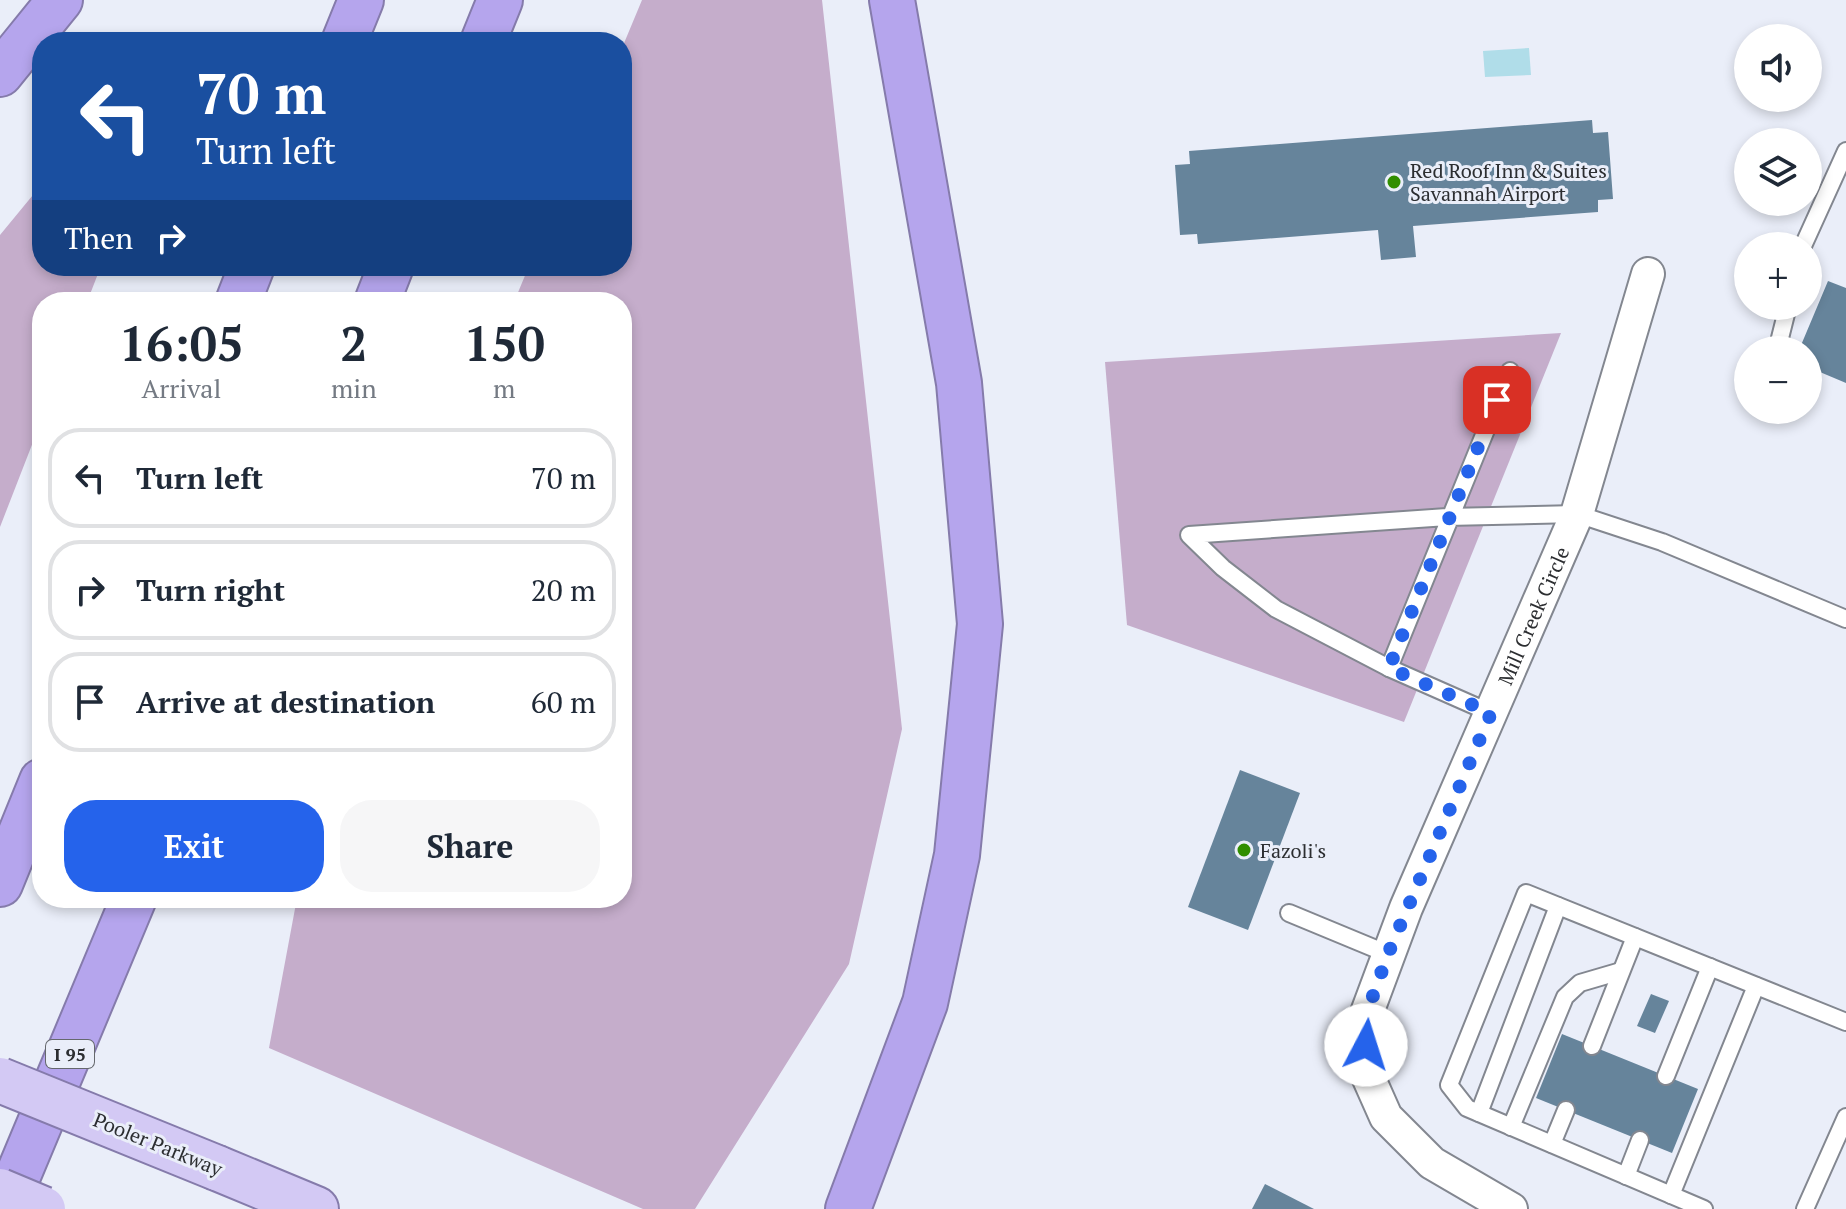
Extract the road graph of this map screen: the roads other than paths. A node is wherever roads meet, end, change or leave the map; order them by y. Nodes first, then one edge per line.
1 (60, 0) edge
2 (361, 0) edge
3 (500, 0) edge
4 (892, 0) edge
5 (34, 32) edge
6 (348, 32) edge
7 (487, 32) edge
8 (32, 35) edge
9 (0, 74) edge
10 (1846, 151) edge
11 (1809, 232) edge
12 (1648, 274) dead end
13 (1510, 371) dead end
14 (1577, 514) junction
15 (1447, 517) junction
16 (1846, 619) edge
17 (1389, 668) junction
18 (1491, 713) junction
19 (32, 806) edge
20 (0, 884) edge
21 (1558, 906) junction
22 (130, 908) edge
23 (1289, 913) dead end
24 (1635, 937) junction
25 (1388, 954) junction
26 (1710, 967) junction
27 (1621, 971) junction
28 (1756, 986) junction
29 (1846, 1022) edge
30 (1592, 1046) dead end
31 (1666, 1076) dead end
32 (0, 1080) edge
33 (1566, 1110) dead end
34 (1479, 1113) junction
35 (1846, 1117) edge
36 (1511, 1127) junction
37 (1640, 1140) dead end
38 (1552, 1144) junction
39 (1626, 1176) junction
40 (0, 1191) edge
41 (1671, 1195) junction
42 (4, 1209) edge
43 (43, 1209) edge
44 (316, 1209) edge
45 (848, 1209) edge
46 (1511, 1209) edge
47 (1704, 1209) edge
48 (1805, 1209) edge

1 - 5 highway
2 - 6 highway
3 - 7 highway
4 - 45 highway
8 - 9 highway
10 - 11 lane
12 - 14 street, Mill Creek Circle
13 - 15 lane
14 - 15 lane
14 - 16 lane
14 - 18 street, Mill Creek Circle
15 - 17 lane
15 - 17 lane
17 - 18 lane
18 - 25 street, Mill Creek Circle
19 - 20 highway
21 - 24 lane
21 - 34 lane
21 - 34 lane
22 - 42 highway, I 95
23 - 25 lane
24 - 26 lane
24 - 27 lane
25 - 46 street, Mill Creek Circle
26 - 28 lane
26 - 31 lane
27 - 30 lane
27 - 36 lane
28 - 29 lane
28 - 41 lane
32 - 44 main road, Pooler Parkway, bridge
33 - 38 lane
34 - 36 lane
35 - 48 lane
36 - 38 lane
37 - 39 lane
38 - 39 lane
39 - 41 lane
40 - 43 main road, bridge
41 - 47 lane

